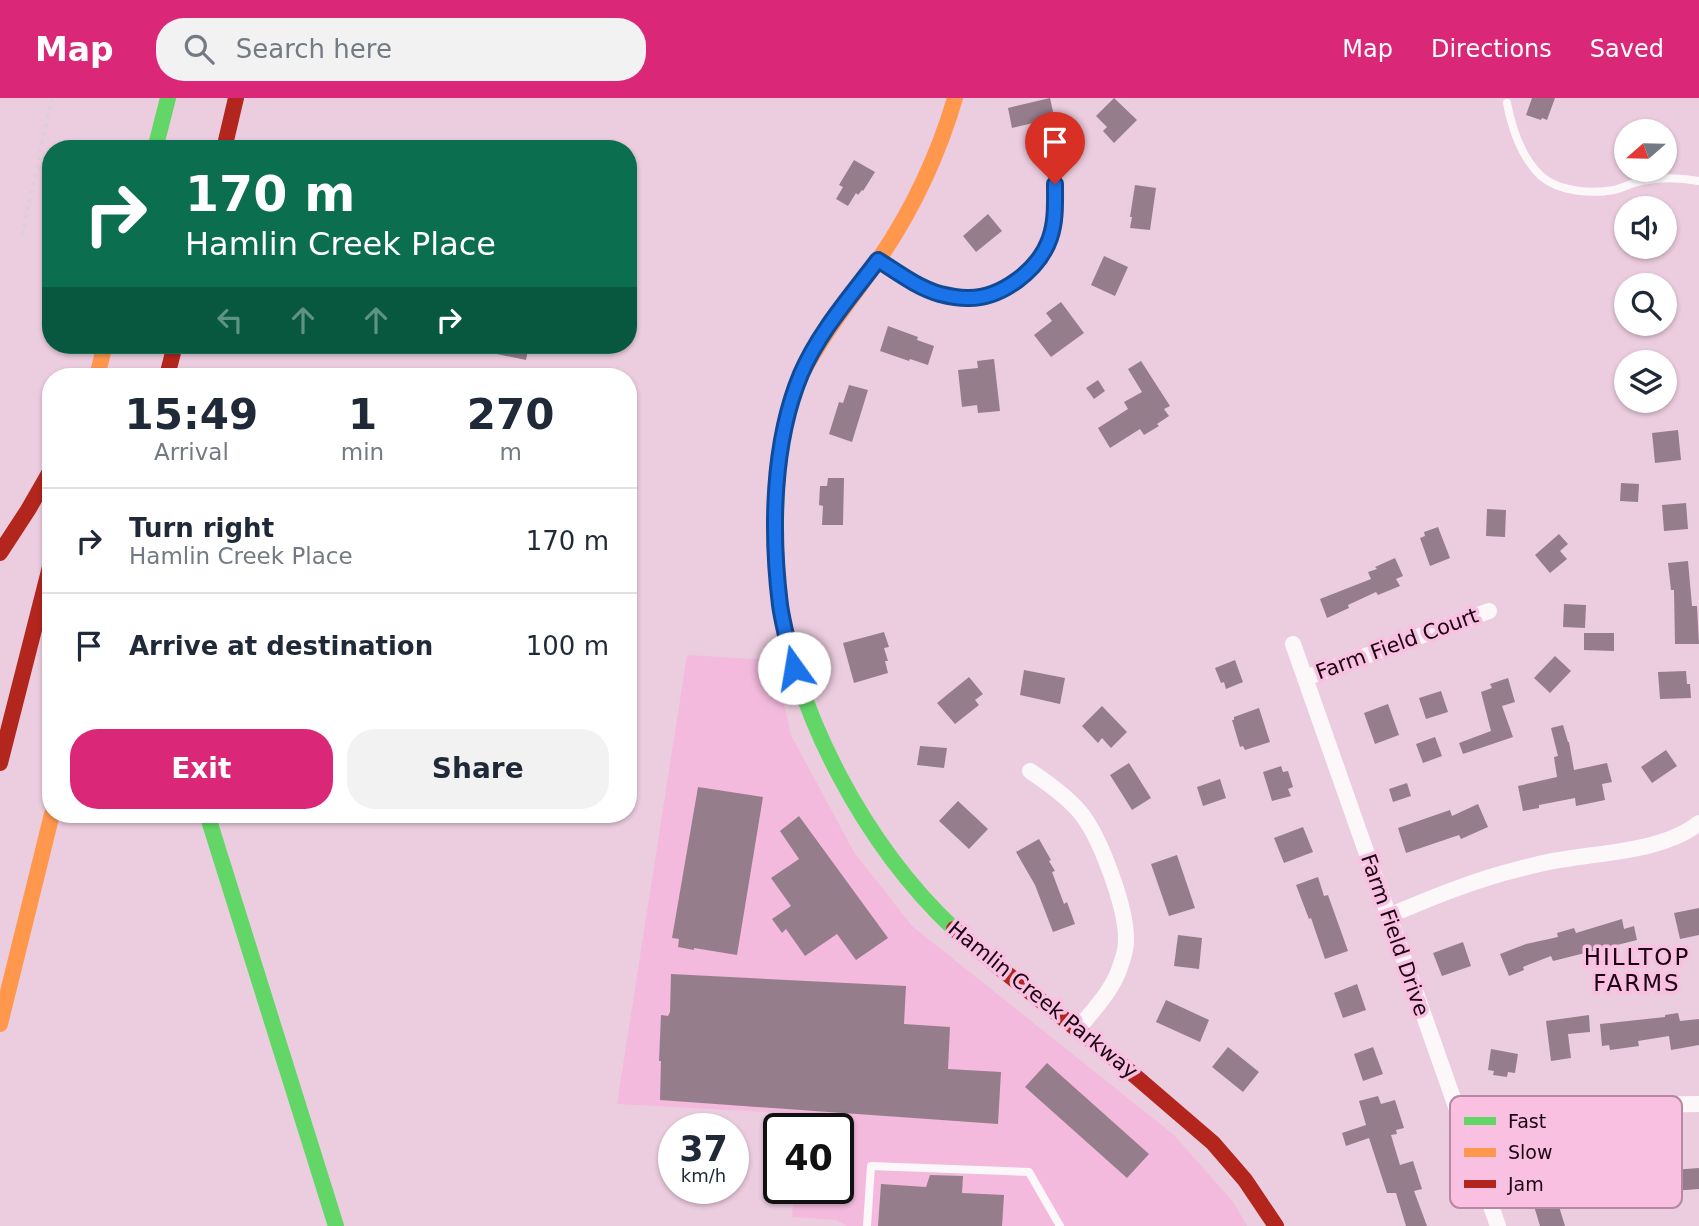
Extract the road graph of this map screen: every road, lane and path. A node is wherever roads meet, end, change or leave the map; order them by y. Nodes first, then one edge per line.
1 (52, 98) edge
2 (168, 98) edge
3 (236, 98) edge
4 (955, 98) edge
5 (1507, 103) dead end
6 (43, 140) edge
7 (157, 140) edge
8 (225, 140) edge
9 (42, 144) edge
10 (1699, 181) edge
11 (1055, 184) dead end
12 (22, 235) dead end
13 (878, 260) junction
14 (42, 486) edge
15 (0, 553) edge
16 (42, 598) edge
17 (1489, 611) dead end
18 (1293, 644) dead end
19 (1305, 677) junction
20 (0, 762) edge
21 (1030, 771) dead end
22 (50, 823) edge
23 (210, 823) edge
24 (1699, 824) edge
25 (1388, 916) junction
26 (0, 1024) edge
27 (1078, 1029) junction
28 (1453, 1096) edge
29 (1492, 1208) edge
30 (336, 1226) edge
31 (867, 1226) edge
32 (1060, 1226) edge
33 (1276, 1226) edge
34 (1498, 1226) edge

1 - 6 path
2 - 7 main road
3 - 8 main road
4 - 13 main road, Hamlin Creek Parkway
5 - 10 lane
9 - 12 path
11 - 13 street
13 - 27 main road, Hamlin Creek Parkway
14 - 15 main road
16 - 20 main road
17 - 19 street, Farm Field Court
18 - 19 street, Farm Field Drive
19 - 25 street, Farm Field Drive
21 - 27 street
22 - 26 main road
23 - 30 main road
24 - 25 street
25 - 28 street, Farm Field Drive
27 - 33 main road, Hamlin Creek Parkway
29 - 34 street, Farm Field Drive
31 - 32 lane

